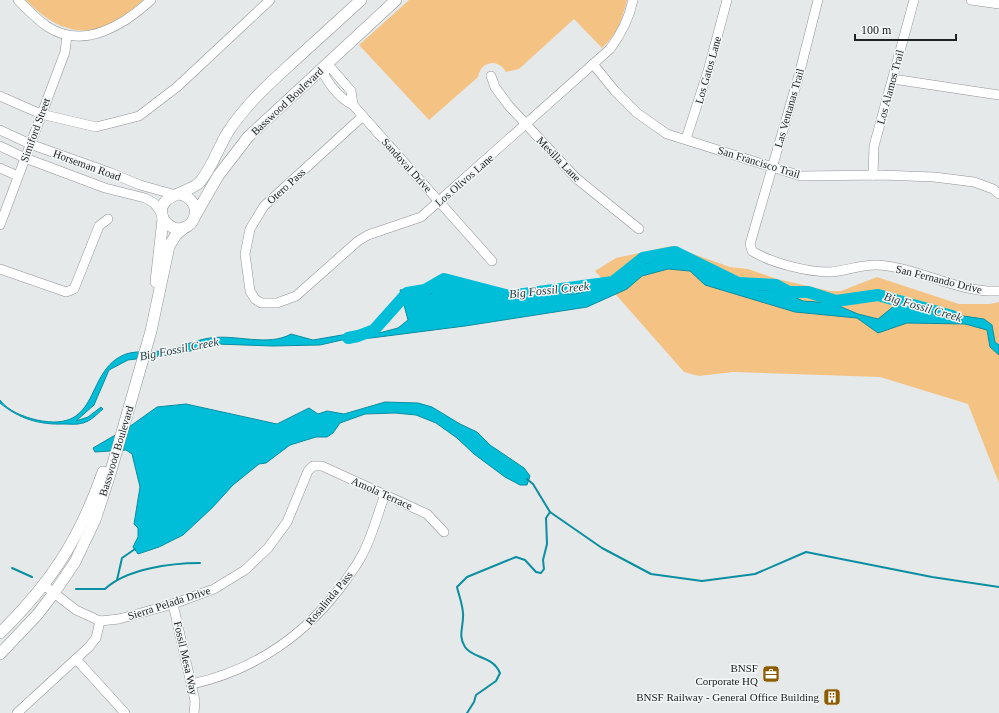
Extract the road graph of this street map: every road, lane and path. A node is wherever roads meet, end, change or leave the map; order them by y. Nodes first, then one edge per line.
1 (18, 0) edge
2 (151, 0) edge
3 (270, 0) edge
4 (361, 0) edge
5 (396, 0) edge
6 (634, 0) edge
7 (727, 0) edge
8 (818, 0) edge
9 (914, 0) edge
10 (972, 0) edge
11 (999, 4) edge
12 (68, 35) junction
13 (593, 64) junction
14 (322, 68) junction
15 (491, 76) dead end
16 (893, 79) junction
17 (348, 86) junction
18 (339, 94) junction
19 (999, 95) edge
20 (0, 96) edge
21 (353, 105) junction
22 (42, 114) junction
23 (363, 116) junction
24 (527, 124) junction
25 (0, 130) edge
26 (686, 139) junction
27 (30, 144) junction
28 (0, 146) edge
29 (25, 158) junction
30 (773, 167) junction
31 (0, 168) edge
32 (873, 175) junction
33 (18, 176) junction
34 (999, 194) edge
35 (178, 195) junction
36 (439, 201) junction
37 (163, 216) junction
38 (195, 216) junction
39 (108, 219) dead end
40 (0, 225) edge
41 (185, 227) junction
42 (640, 229) dead end
43 (761, 257) joint
44 (492, 261) dead end
45 (0, 269) edge
46 (999, 291) edge
47 (254, 299) joint
48 (147, 332) junction
49 (313, 466) joint
50 (106, 473) junction
51 (385, 495) junction
52 (444, 532) dead end
53 (44, 586) junction
54 (54, 593) junction
55 (173, 604) junction
56 (100, 622) junction
57 (0, 633) edge
58 (0, 654) edge
59 (76, 659) junction
60 (192, 684) junction
61 (17, 713) edge
62 (125, 713) edge
63 (194, 713) edge

1 - 12 street
2 - 12 street
3 - 22 street
4 - 35 main road, Basswood Boulevard
5 - 14 main road, Basswood Boulevard
6 - 13 street, Los Olivos Lane
7 - 26 street, Los Gatos Lane
8 - 30 street, Las Ventanas Trail
9 - 16 street, Los Alamos Trail
10 - 11 street
12 - 22 street, Simiford Street
13 - 24 street, Los Olivos Lane
13 - 26 street, San Francisco Trail
14 - 17 street, Sandoval Drive
14 - 18 street, Sandoval Drive
14 - 38 main road, Basswood Boulevard
15 - 24 street, Mesilla Lane
16 - 19 street
16 - 32 street, Los Alamos Trail
17 - 18 street
17 - 21 street, Sandoval Drive
18 - 21 street, Sandoval Drive
20 - 22 street
21 - 23 street, Sandoval Drive
22 - 27 street, Simiford Street
23 - 36 street, Sandoval Drive
23 - 47 street, Otero Pass
24 - 36 street, Los Olivos Lane
24 - 42 street, Mesilla Lane
25 - 27 street, Horseman Road
26 - 30 street, San Francisco Trail
27 - 29 street, Simiford Street
27 - 35 street, Horseman Road
28 - 29 street, Horseman Road
29 - 33 street, Simiford Street
29 - 37 street, Horseman Road
30 - 32 street, San Francisco Trail
30 - 43 street, Las Ventanas Trail
31 - 33 street
32 - 34 street, San Francisco Trail
33 - 40 street, Simiford Street
35 - 37 main road
35 - 38 main road
36 - 44 street, Sandoval Drive
36 - 47 street, Los Olivos Lane
37 - 41 main road
37 - 48 main road, Basswood Boulevard
38 - 41 main road
39 - 45 street
41 - 48 main road, Basswood Boulevard
43 - 46 street, San Fernando Drive
48 - 50 main road, Basswood Boulevard
49 - 51 street, Amola Terrace
49 - 55 street, Sierra Pelada Drive
50 - 53 main road, Basswood Boulevard
50 - 54 main road, Basswood Boulevard
51 - 52 street, Amola Terrace
51 - 60 street, Rosalinda Pass
53 - 54 street
53 - 57 main road, Basswood Boulevard
54 - 56 street
54 - 58 main road, Basswood Boulevard
55 - 56 street, Sierra Pelada Drive
55 - 60 street, Fossil Mesa Way
56 - 59 street
59 - 61 street
59 - 62 street
60 - 63 street, Fossil Mesa Way

